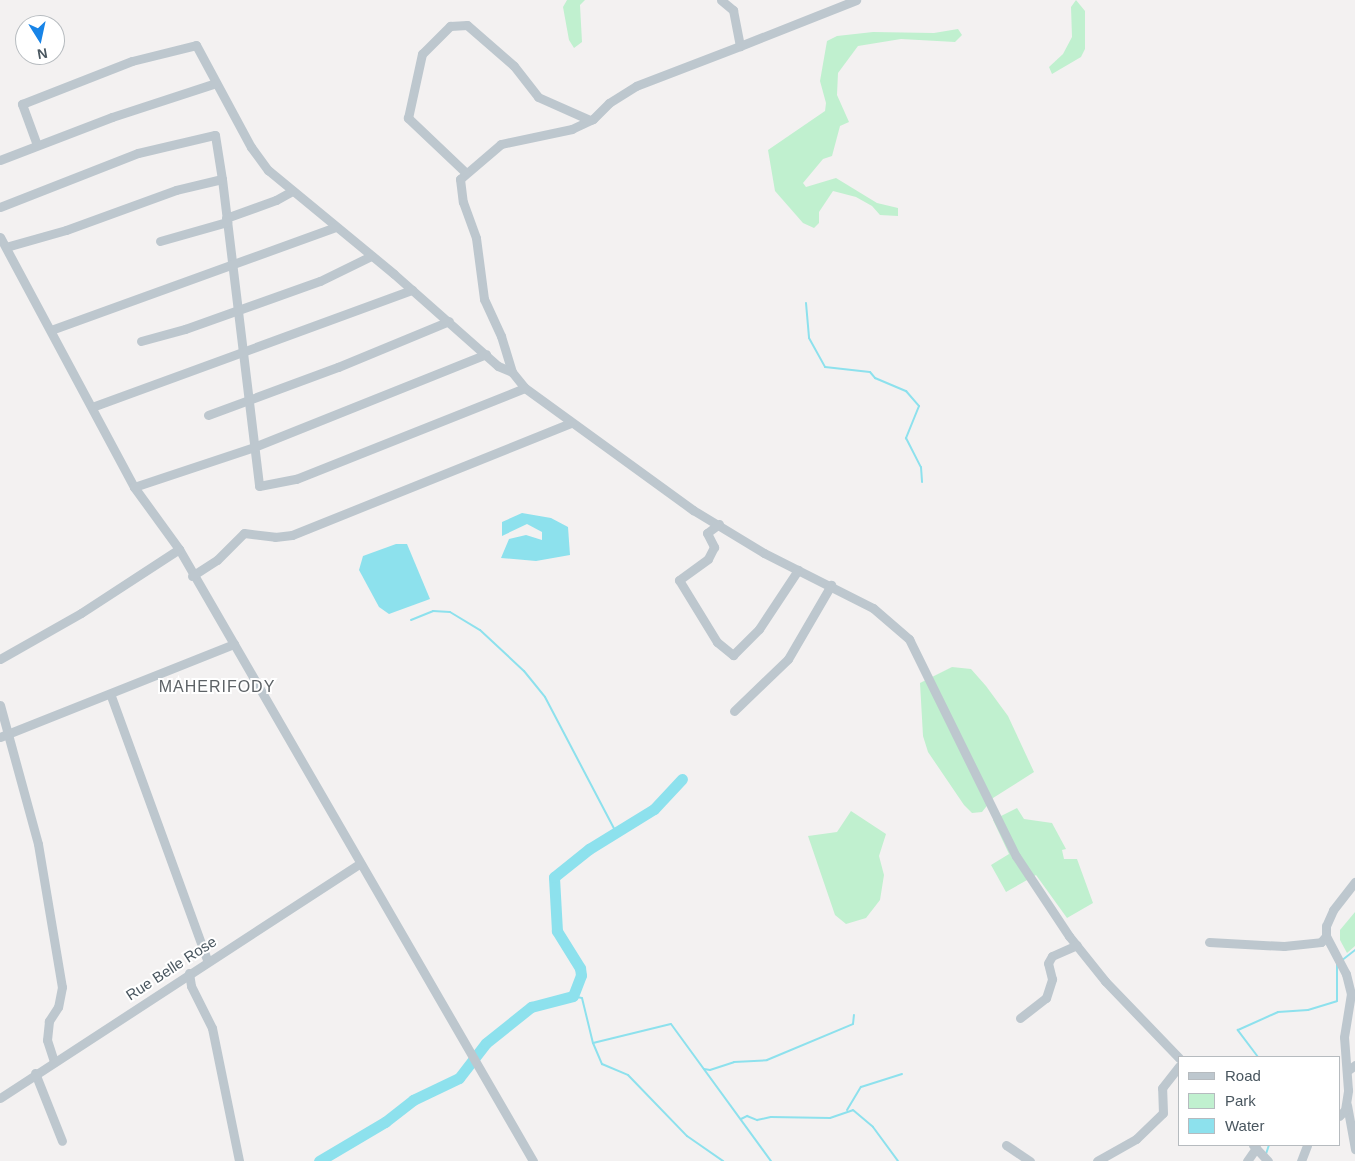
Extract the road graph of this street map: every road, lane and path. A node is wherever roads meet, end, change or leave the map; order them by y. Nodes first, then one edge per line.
1 (722, 0) edge
2 (856, 0) edge
3 (740, 46) junction
4 (216, 83) junction
5 (590, 120) junction
6 (38, 145) junction
7 (0, 160) edge
8 (465, 172) junction
9 (222, 179) junction
10 (292, 191) junction
11 (0, 207) edge
12 (226, 220) junction
13 (335, 227) junction
14 (0, 237) edge
15 (160, 241) dead end
16 (6, 247) junction
17 (371, 256) junction
18 (232, 264) junction
19 (412, 290) junction
20 (238, 310) junction
21 (449, 321) junction
22 (51, 330) junction
23 (141, 341) dead end
24 (244, 353) junction
25 (486, 354) junction
26 (512, 372) junction
27 (525, 388) junction
28 (250, 401) junction
29 (92, 407) junction
30 (208, 415) dead end
31 (571, 423) junction
32 (254, 447) junction
33 (134, 487) junction
34 (718, 524) junction
35 (179, 549) junction
36 (798, 570) junction
37 (192, 576) junction
38 (832, 585) junction
39 (234, 644) junction
40 (0, 659) edge
41 (111, 696) junction
42 (0, 705) edge
43 (734, 711) dead end
44 (10, 733) junction
45 (0, 737) edge
46 (360, 863) junction
47 (1355, 882) edge
48 (1326, 936) junction
49 (1209, 942) dead end
50 (1077, 945) junction
51 (207, 960) junction
52 (189, 973) junction
53 (1020, 1018) dead end
54 (1178, 1057) edge
55 (54, 1060) junction
56 (1355, 1065) edge
57 (1178, 1067) edge
58 (1347, 1071) junction
59 (35, 1073) junction
60 (0, 1098) edge
61 (1347, 1102) junction
62 (1340, 1114) edge
63 (62, 1141) dead end
64 (1006, 1145) dead end
65 (1307, 1146) edge
66 (1355, 1149) edge
67 (1262, 1154) edge
68 (239, 1161) edge
69 (533, 1161) edge
70 (1030, 1161) edge
71 (1097, 1161) edge
72 (1247, 1161) edge
73 (1301, 1161) edge

1 - 3 street
2 - 3 street
3 - 5 street
4 - 6 street
4 - 6 street
4 - 10 street
5 - 8 street
5 - 8 street
6 - 7 street
8 - 26 street
9 - 11 street
9 - 12 street
9 - 16 street
10 - 12 street
10 - 13 street
12 - 15 street
12 - 18 street
13 - 17 street
13 - 18 street
14 - 16 street
16 - 22 street
17 - 19 street
17 - 20 street
18 - 20 street
18 - 22 street
19 - 21 street
19 - 24 street
20 - 23 street
20 - 24 street
21 - 25 street
21 - 28 street
22 - 29 street
24 - 28 street
24 - 29 street
25 - 26 street
25 - 32 street
26 - 27 street
27 - 31 street
27 - 32 street
28 - 30 street
28 - 32 street
29 - 33 street
31 - 34 street
31 - 37 street
32 - 33 street
33 - 35 street
34 - 36 street
34 - 36 street
35 - 37 street
35 - 40 street
36 - 38 street
37 - 39 street
38 - 43 street
38 - 50 street
39 - 41 street
39 - 46 street
41 - 44 street
41 - 51 street
42 - 44 street
44 - 45 street
44 - 55 street
46 - 51 street, Rue Belle Rose
46 - 69 street
47 - 48 street
48 - 49 street
48 - 58 street
50 - 53 street
50 - 54 street
51 - 52 street, Rue Belle Rose
52 - 55 street, Rue Belle Rose
52 - 68 street
55 - 59 street, Rue Belle Rose
56 - 58 street
57 - 71 street
58 - 61 street
59 - 60 street, Rue Belle Rose
59 - 63 street
61 - 62 street
61 - 66 street
64 - 70 street
65 - 73 street
67 - 72 street

